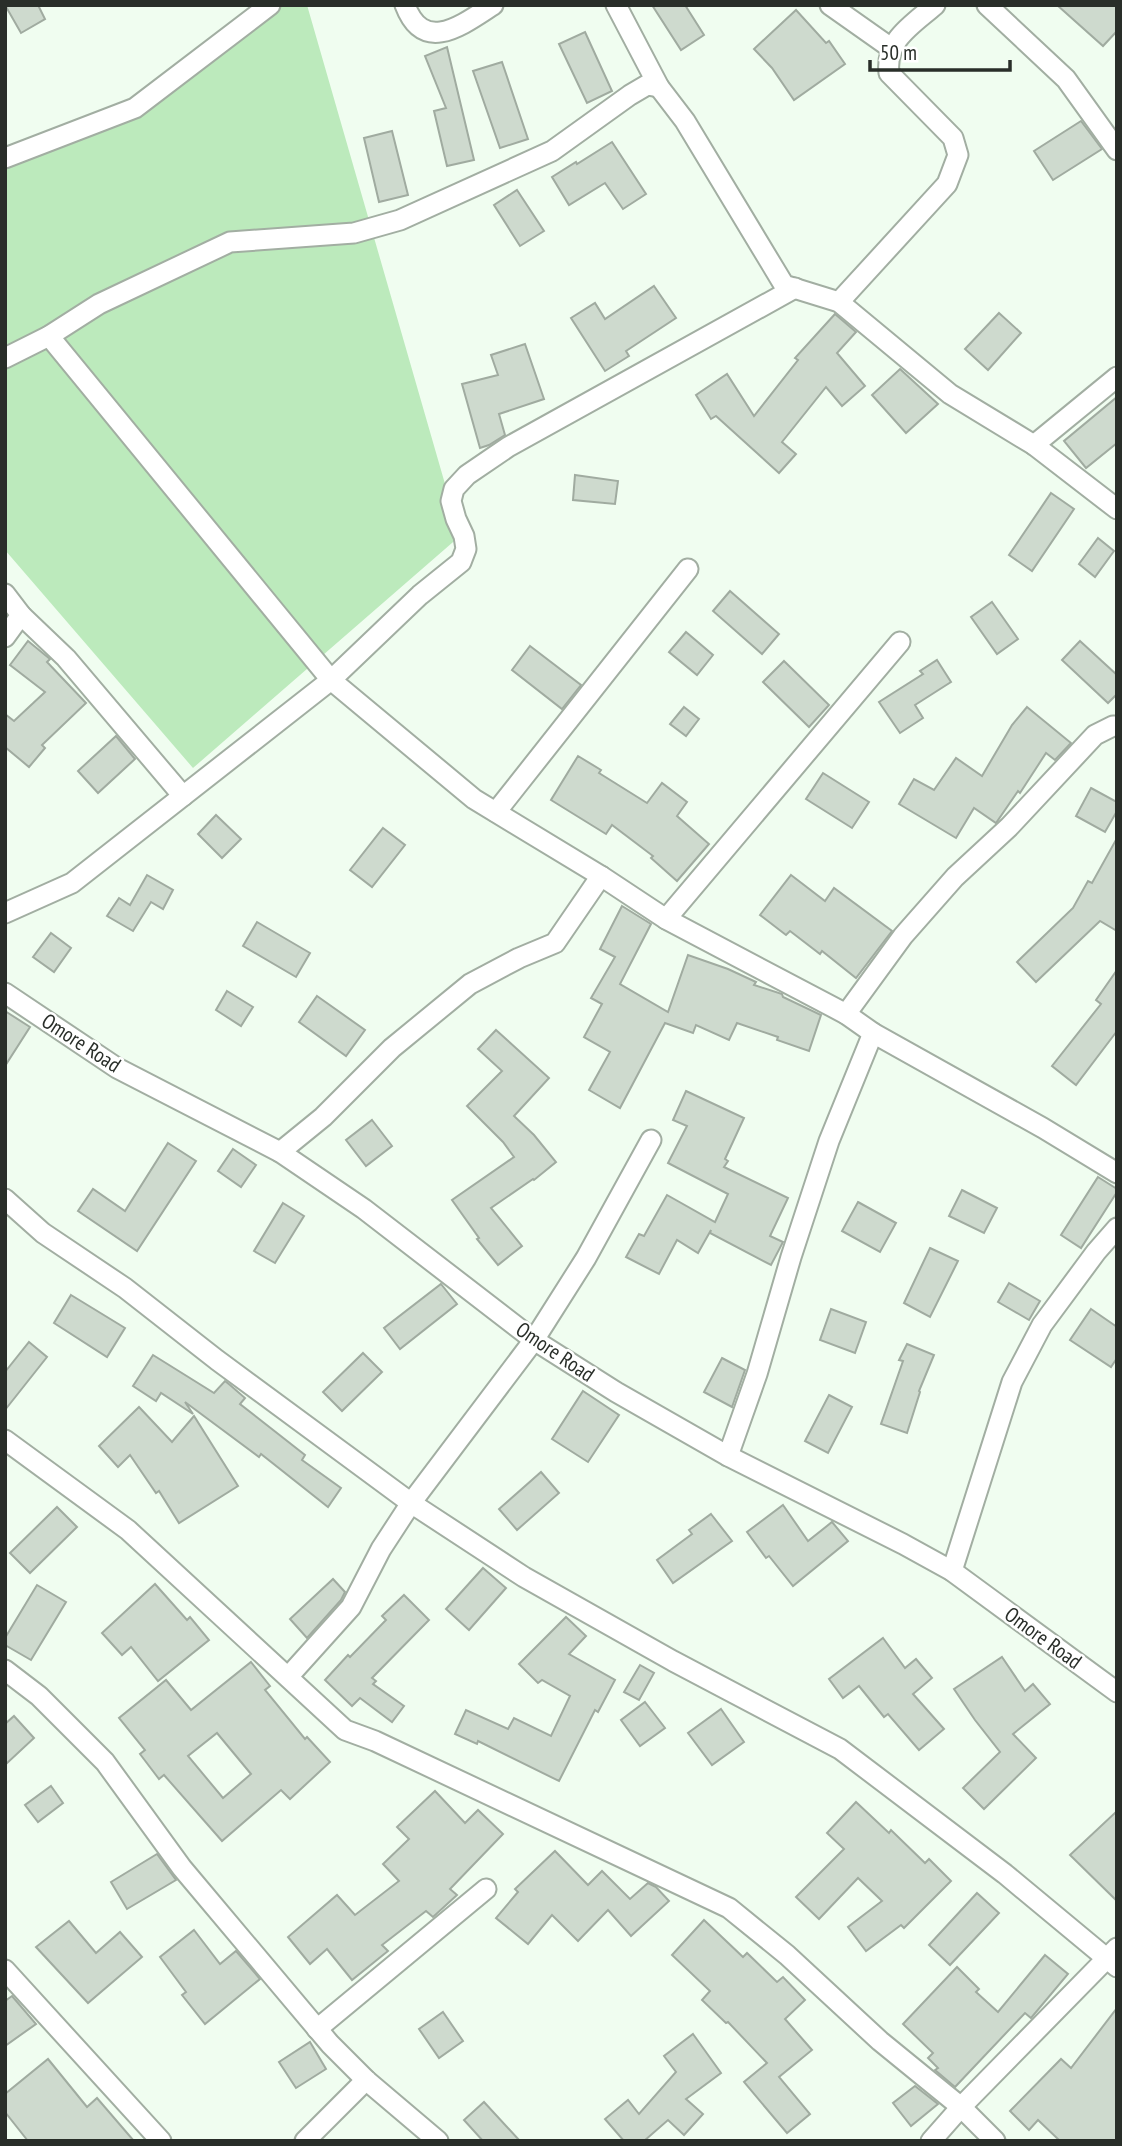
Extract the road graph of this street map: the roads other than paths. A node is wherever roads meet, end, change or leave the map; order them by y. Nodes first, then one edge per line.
1 (270, 5) edge
2 (405, 5) edge
3 (493, 5) edge
4 (615, 5) edge
5 (831, 5) edge
6 (935, 5) edge
7 (987, 5) edge
8 (891, 48) junction
9 (659, 87) junction
10 (1117, 150) edge
11 (5, 158) edge
12 (795, 288) junction
13 (839, 302) junction
14 (49, 336) junction
15 (5, 358) edge
16 (1117, 377) edge
17 (1034, 445) junction
18 (1117, 509) edge
19 (688, 569) dead end
20 (5, 594) edge
21 (21, 615) junction
22 (5, 637) edge
23 (900, 642) dead end
24 (331, 680) junction
25 (1117, 726) edge
26 (183, 796) junction
27 (496, 812) junction
28 (601, 876) junction
29 (5, 913) edge
30 (666, 919) junction
31 (5, 993) edge
32 (846, 1014) junction
33 (873, 1033) junction
34 (651, 1140) dead end
35 (280, 1152) junction
36 (1117, 1173) edge
37 (5, 1199) edge
38 (1117, 1228) edge
39 (534, 1340) junction
40 (5, 1440) edge
41 (728, 1456) junction
42 (411, 1503) junction
43 (952, 1571) junction
44 (5, 1670) edge
45 (288, 1677) junction
46 (1117, 1692) edge
47 (486, 1889) dead end
48 (1114, 1958) edge
49 (5, 1970) edge
50 (317, 2029) junction
51 (366, 2080) junction
52 (961, 2107) junction
53 (161, 2141) edge
54 (305, 2141) edge
55 (438, 2141) edge
56 (931, 2141) edge
57 (995, 2141) edge

1 - 11 street
2 - 3 street
4 - 9 street
5 - 8 street
6 - 8 street
7 - 10 street
8 - 13 street
9 - 12 street
9 - 14 street
12 - 13 street
12 - 24 street
13 - 17 street
14 - 15 street
14 - 24 street
16 - 17 street
17 - 18 street
19 - 27 street
20 - 21 street
21 - 22 street
21 - 26 street
23 - 30 street
24 - 26 street
24 - 27 street
25 - 32 street
26 - 29 street
27 - 28 street
28 - 30 street
28 - 35 street
30 - 32 street
31 - 35 street, Omore Road
32 - 33 street
33 - 36 street
33 - 41 street
34 - 39 street
35 - 39 street, Omore Road
37 - 42 street
38 - 43 street
39 - 41 street, Omore Road
39 - 42 street
40 - 45 street
41 - 43 street, Omore Road
42 - 45 street
42 - 48 street
43 - 46 street, Omore Road
44 - 50 street
45 - 52 street
47 - 50 street
48 - 52 street
49 - 53 street
50 - 51 street
51 - 54 street
51 - 55 street
52 - 56 street
52 - 57 street

